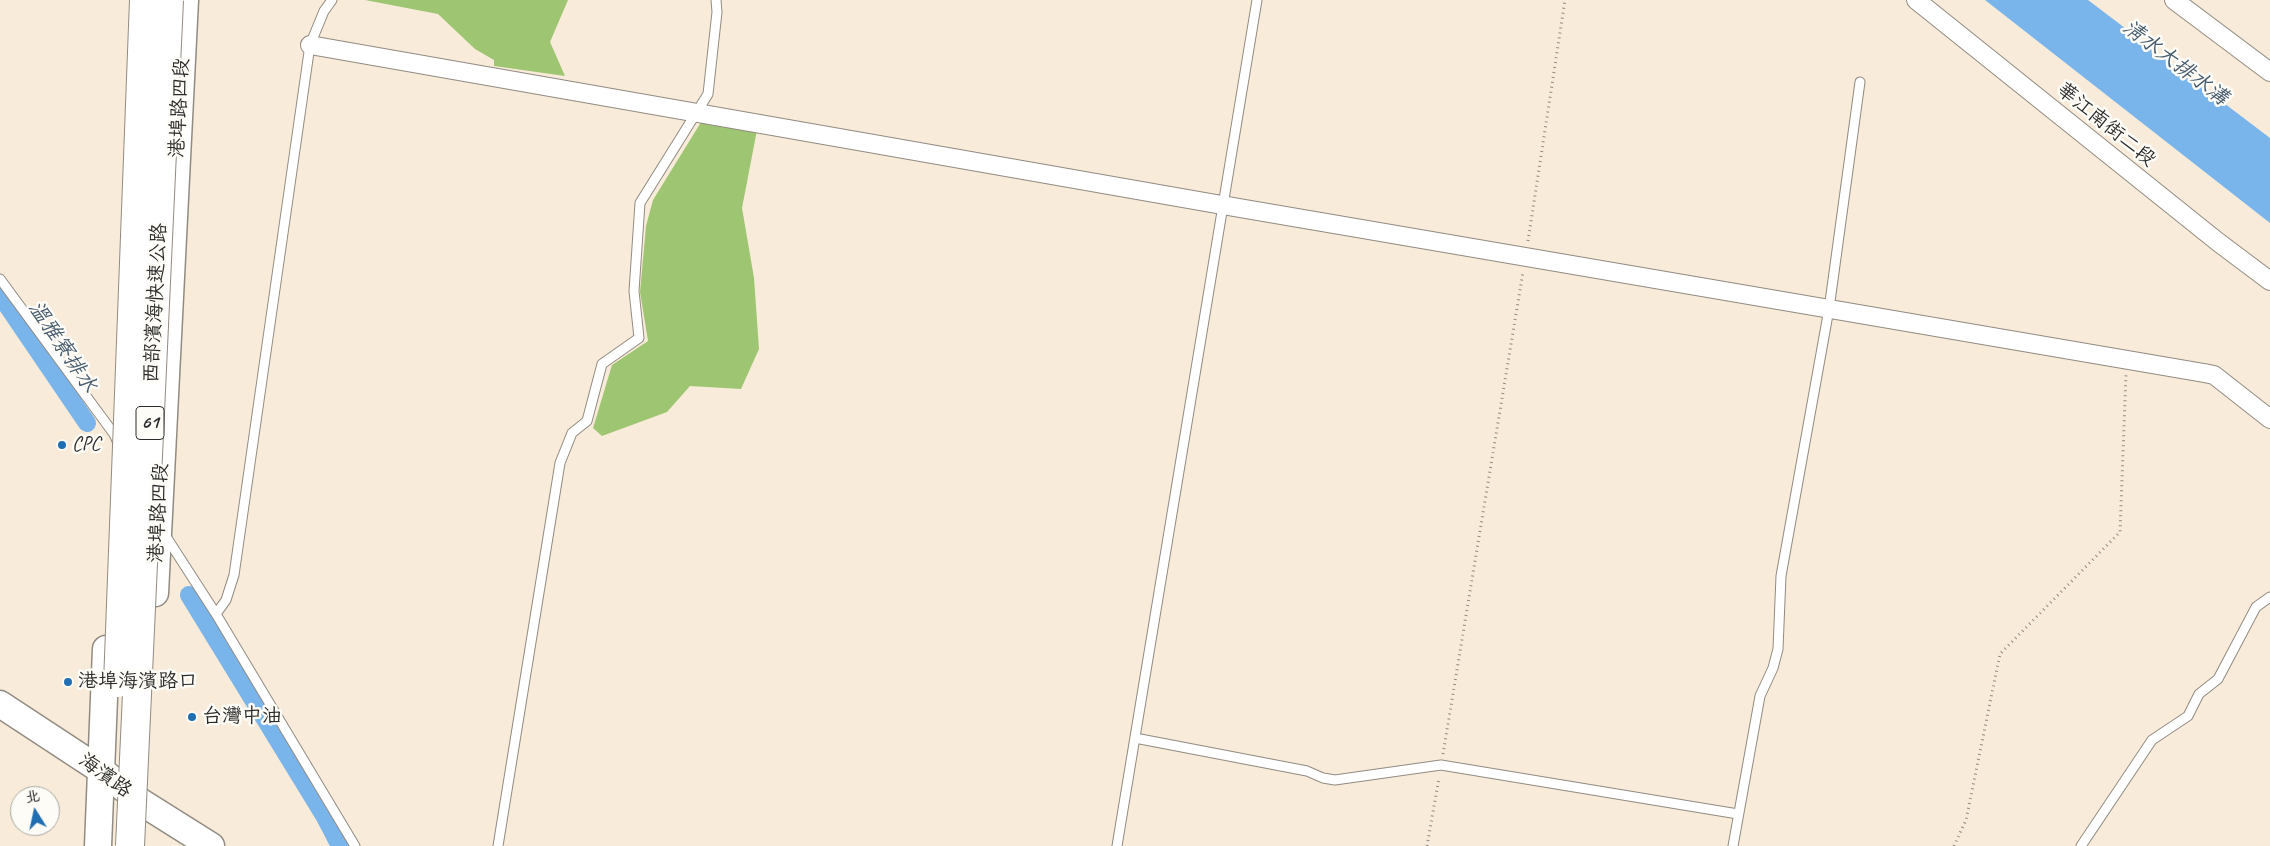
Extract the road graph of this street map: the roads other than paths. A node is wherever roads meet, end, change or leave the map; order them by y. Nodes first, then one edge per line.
1 (132, 0) edge
2 (144, 0) edge
3 (169, 0) edge
4 (185, 0) edge
5 (332, 0) edge
6 (716, 0) edge
7 (1257, 0) edge
8 (1916, 0) edge
9 (2177, 1) edge
10 (310, 45) junction
11 (2270, 72) edge
12 (1860, 82) dead end
13 (697, 112) junction
14 (1222, 205) junction
15 (0, 279) edge
16 (2270, 281) edge
17 (1829, 308) junction
18 (2270, 419) edge
19 (114, 434) junction
20 (159, 526) junction
21 (2270, 598) edge
22 (216, 614) junction
23 (0, 704) edge
24 (1135, 738) junction
25 (102, 771) junction
26 (141, 802) junction
27 (1738, 814) junction
28 (98, 846) edge
29 (111, 846) edge
30 (130, 846) edge
31 (140, 846) edge
32 (211, 846) edge
33 (355, 846) edge
34 (498, 846) edge
35 (1116, 846) edge
36 (1733, 846) edge
37 (2081, 846) edge

1 - 19 street
2 - 29 highway, 西部濱海快速公路 / 61, bridge
3 - 30 highway, 西部濱海快速公路 / 61, bridge
4 - 20 street, 港埠路四段
5 - 10 lane
6 - 13 lane
7 - 14 lane
8 - 16 street, 華江南街二段
9 - 11 street
10 - 13 street
10 - 22 lane
12 - 17 lane
13 - 14 street
13 - 34 lane
14 - 17 street
14 - 24 lane
15 - 19 lane
17 - 18 street
17 - 27 lane
19 - 20 lane
19 - 25 street
20 - 22 lane
20 - 26 street, 港埠路四段
21 - 37 lane
22 - 33 lane
23 - 25 street, 海濱路
24 - 27 lane
24 - 35 lane
25 - 26 street, 海濱路
25 - 28 street
26 - 31 street, 港埠路四段
26 - 32 street, 海濱路
27 - 36 lane

